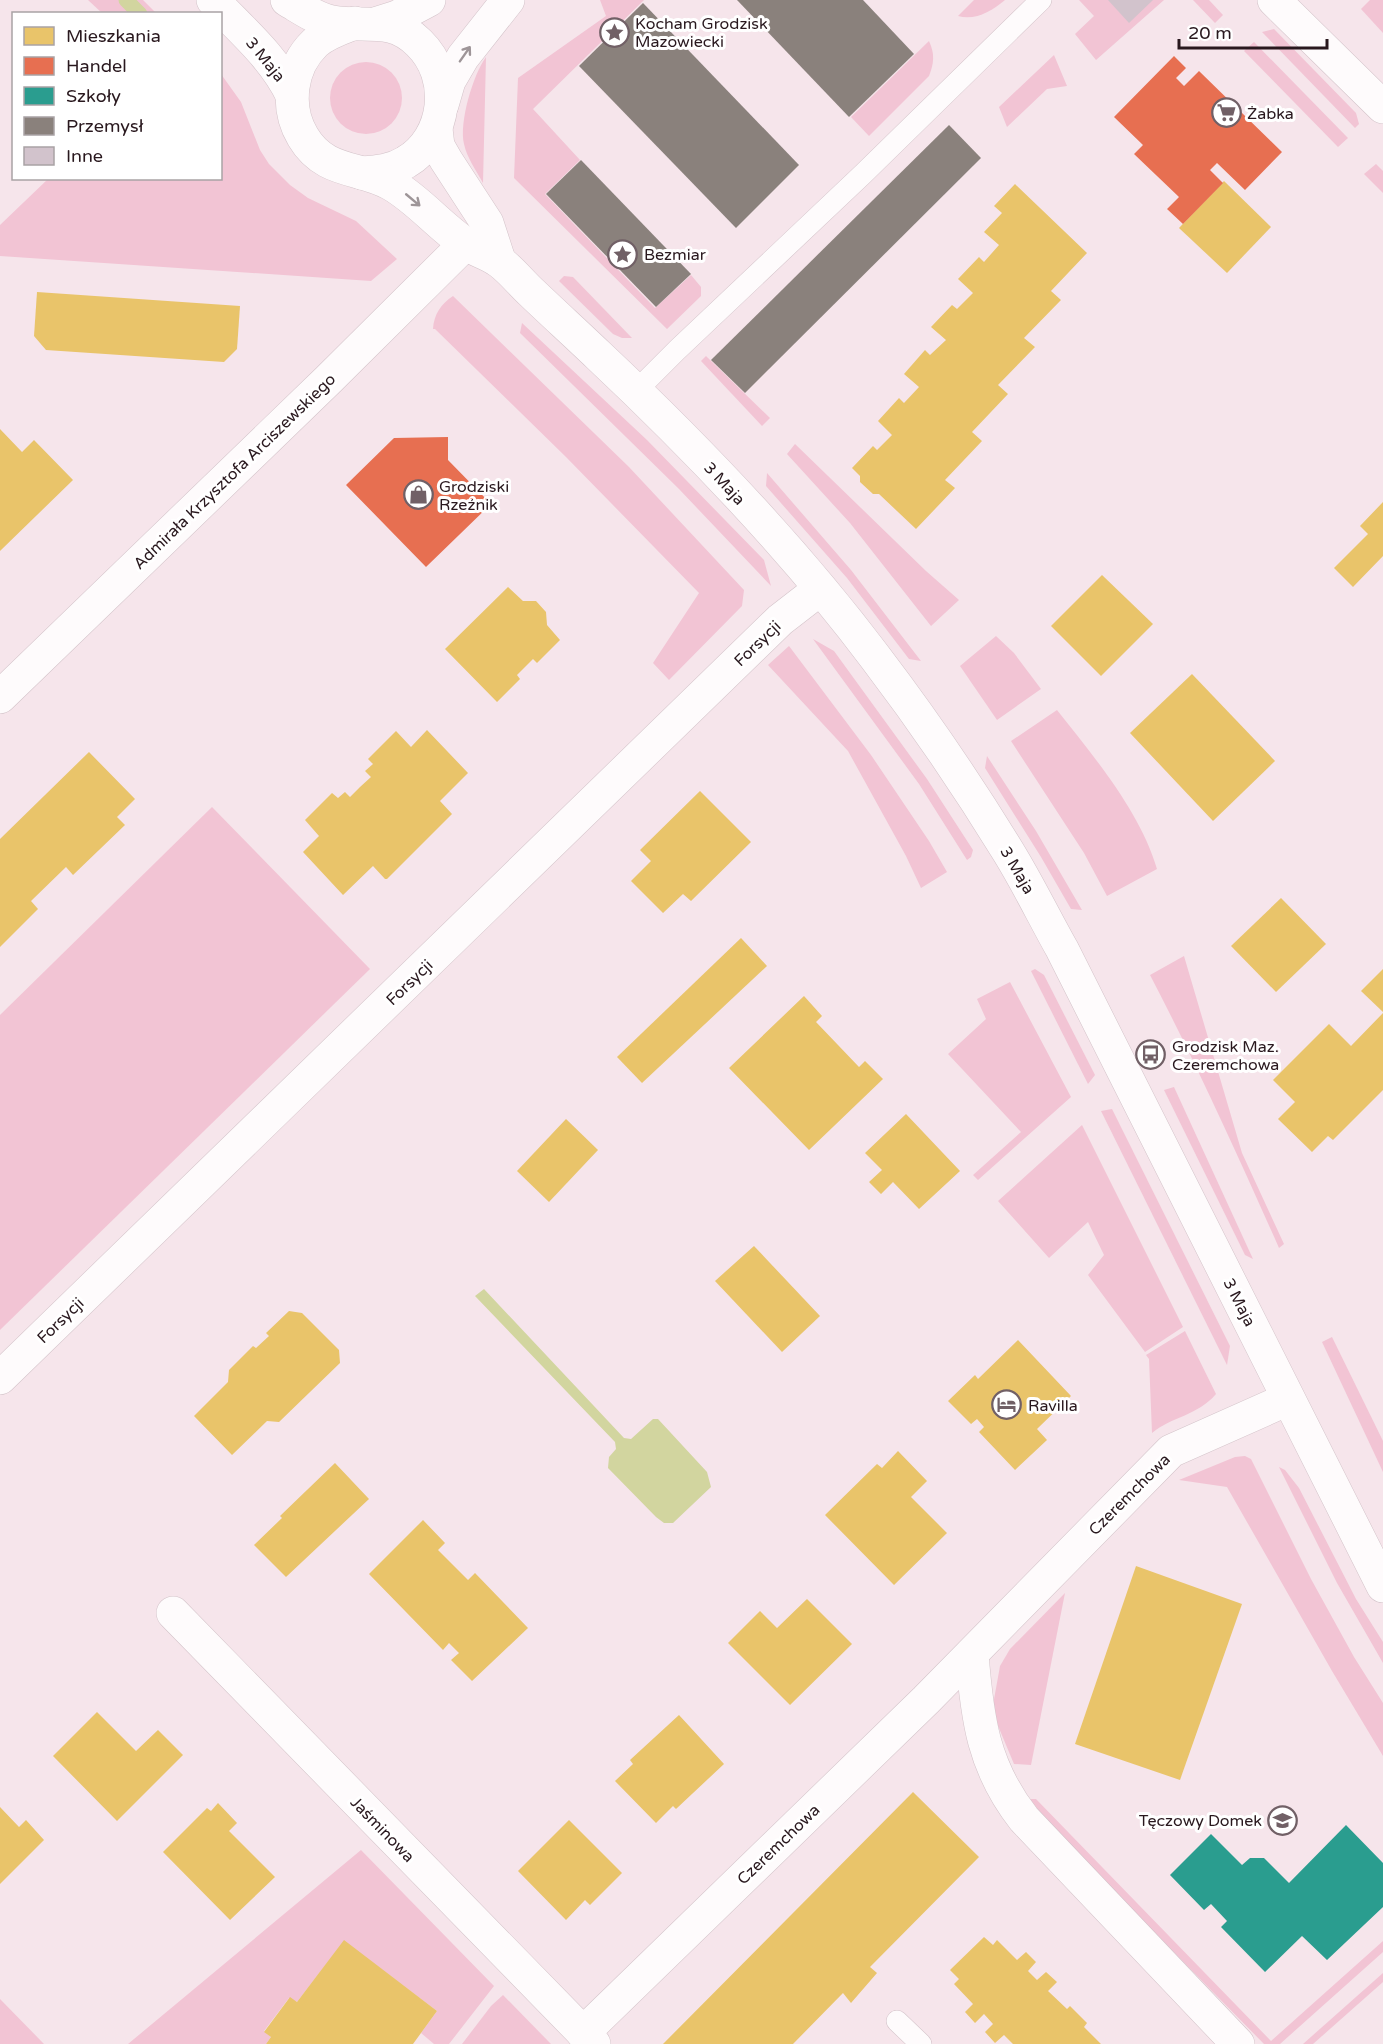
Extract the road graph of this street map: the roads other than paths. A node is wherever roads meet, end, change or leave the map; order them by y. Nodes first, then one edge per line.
1 (213, 0) edge
2 (287, 0) edge
3 (429, 0) edge
4 (508, 0) edge
5 (1041, 0) edge
6 (1274, 0) edge
7 (367, 23) junction
8 (292, 95) junction
9 (1383, 107) edge
10 (439, 118) junction
11 (362, 173) junction
12 (466, 243) junction
13 (499, 260) junction
14 (636, 391) junction
15 (820, 589) junction
16 (0, 697) edge
17 (0, 1378) edge
18 (1288, 1399) junction
19 (1383, 1586) edge
20 (173, 1613) dead end
21 (972, 1654) junction
22 (897, 2021) dead end
23 (589, 2039) edge
24 (921, 2044) edge
25 (1238, 2044) edge

1 - 8 street, 3 Maja
2 - 7 street, 3 Maja
3 - 7 street
10 -> 4 street
5 - 14 lane
6 - 9 street
7 - 8 street, 3 Maja
7 - 10 street, 3 Maja
8 - 11 street, 3 Maja
10 - 11 street, 3 Maja
10 - 13 street, 3 Maja
11 -> 12 street, 3 Maja
12 - 13 street, 3 Maja
12 - 16 street, Admirała Krzysztofa Arciszewskiego
13 - 14 street, 3 Maja
14 - 15 street, 3 Maja
15 - 17 street, Forsycji
15 - 18 street, 3 Maja
18 - 19 street, 3 Maja
18 - 21 street, Czeremchowa
20 - 23 street, Jaśminowa
21 - 23 street, Czeremchowa
21 - 25 street
22 - 24 lane

